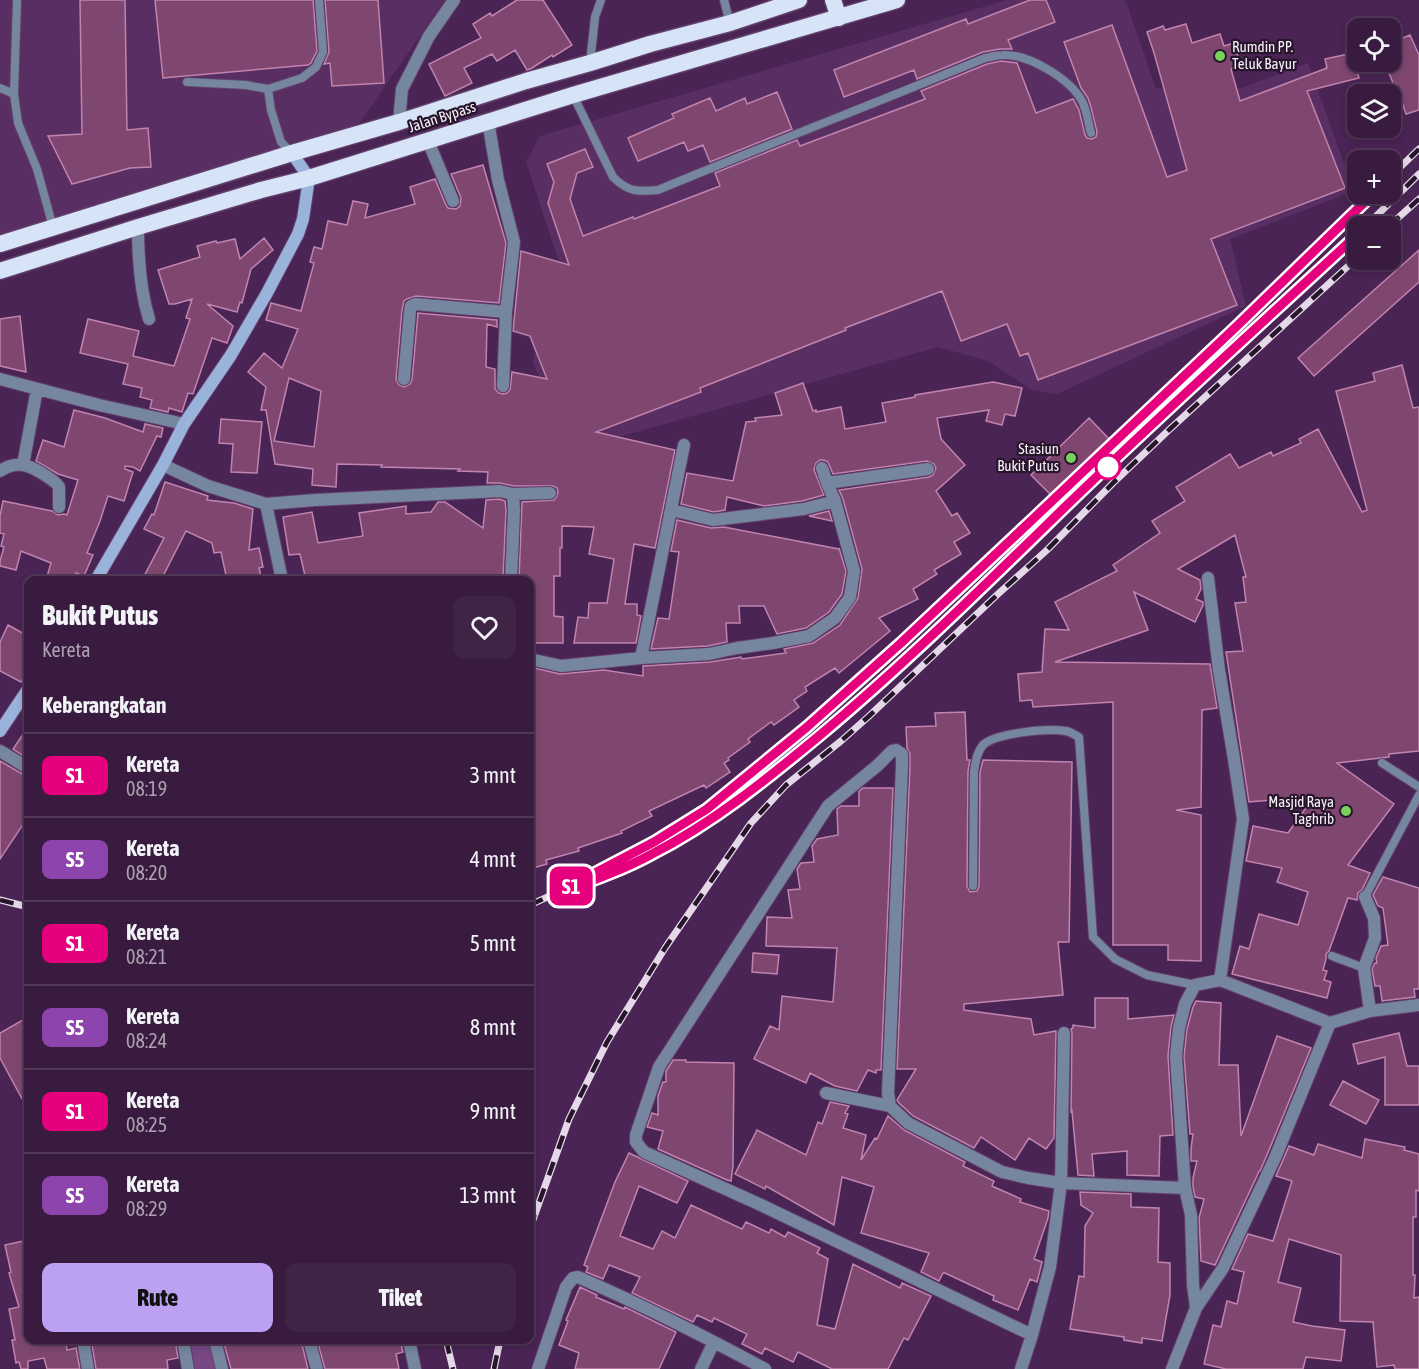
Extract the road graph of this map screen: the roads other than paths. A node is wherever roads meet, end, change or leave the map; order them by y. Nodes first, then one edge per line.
1 (17, 0) edge
2 (320, 0) edge
3 (453, 0) edge
4 (601, 0) edge
5 (724, 0) edge
6 (799, 0) edge
7 (833, 0) edge
8 (897, 0) edge
9 (839, 18) junction
10 (730, 22) junction
11 (590, 63) junction
12 (187, 82) dead end
13 (0, 88) edge
14 (268, 89) junction
15 (14, 94) junction
16 (573, 95) junction
17 (488, 121) junction
18 (399, 122) junction
19 (1091, 133) dead end
20 (429, 141) junction
21 (292, 153) junction
22 (309, 178) junction
23 (453, 201) dead end
24 (53, 227) junction
25 (138, 227) junction
26 (0, 244) edge
27 (0, 271) edge
28 (506, 312) junction
29 (149, 319) dead end
30 (0, 379) edge
31 (404, 379) dead end
32 (503, 386) dead end
33 (37, 389) junction
34 (184, 424) junction
35 (684, 445) dead end
36 (23, 465) junction
37 (163, 465) junction
38 (822, 468) dead end
39 (928, 469) dead end
40 (0, 471) edge
41 (827, 483) junction
42 (550, 493) dead end
43 (513, 494) junction
44 (835, 501) junction
45 (266, 504) junction
46 (59, 507) dead end
47 (672, 510) junction
48 (98, 576) edge
49 (281, 576) edge
50 (511, 576) edge
51 (1208, 578) dead end
52 (641, 658) junction
53 (534, 660) edge
54 (24, 695) edge
55 (0, 731) edge
56 (0, 751) edge
57 (1382, 763) dead end
58 (24, 766) edge
59 (1419, 787) edge
60 (1419, 795) edge
61 (973, 886) dead end
62 (1365, 897) joint
63 (1332, 956) dead end
64 (1364, 968) junction
65 (1220, 980) junction
66 (1195, 985) junction
67 (1419, 1005) edge
68 (1370, 1011) junction
69 (1330, 1023) junction
70 (1064, 1032) dead end
71 (826, 1093) dead end
72 (890, 1106) junction
73 (1061, 1183) junction
74 (1185, 1188) junction
75 (1196, 1308) junction
76 (1032, 1335) junction
77 (714, 1341) junction
78 (85, 1344) edge
79 (184, 1344) edge
80 (216, 1344) edge
81 (310, 1344) edge
82 (410, 1344) edge
83 (88, 1369) edge
84 (188, 1369) edge
85 (222, 1369) edge
86 (317, 1369) edge
87 (415, 1369) edge
88 (538, 1369) edge
89 (701, 1369) edge
90 (765, 1369) edge
91 (1021, 1369) edge
92 (1172, 1369) edge

1 - 15 lane
2 - 14 lane
3 - 18 street
4 - 11 lane
5 - 10 lane
6 - 10 highway, Jalan Bypass
7 - 9 highway
8 - 9 highway, Jalan Bypass
9 - 16 highway, Jalan Bypass
10 - 11 highway, Jalan Bypass
11 - 18 highway, Jalan Bypass
12 - 14 lane
13 - 15 lane
14 - 21 lane
15 - 24 lane
16 - 17 highway, Jalan Bypass
16 - 19 lane
17 - 20 highway, Jalan Bypass
17 - 28 street
18 - 21 highway, Jalan Bypass
20 - 22 highway, Jalan Bypass
20 - 23 street
21 - 22 main road
21 - 24 highway, Jalan Bypass
22 - 25 highway, Jalan Bypass
22 - 34 main road
24 - 26 highway, Jalan Bypass
25 - 27 highway, Jalan Bypass
25 - 29 street
28 - 31 street
28 - 32 street
30 - 33 street
33 - 34 street
33 - 36 street
34 - 37 main road
35 - 47 street
36 - 40 street
36 - 46 street
37 - 45 street
37 - 48 main road
38 - 41 street
39 - 41 street
41 - 44 street
42 - 43 street
43 - 45 street
43 - 50 street
44 - 47 street
44 - 52 street
45 - 49 street
47 - 52 street
51 - 65 street
52 - 53 street
54 - 55 main road
56 - 58 street
57 - 59 lane
60 - 62 lane
61 - 66 lane
62 - 64 street
63 - 64 lane
64 - 68 street
65 - 66 street
65 - 69 street
66 - 74 street
67 - 68 street
68 - 69 street
69 - 75 street
70 - 73 street
71 - 72 street
72 - 73 street
72 - 76 street
73 - 74 street
73 - 76 street
74 - 75 street
75 - 92 street
76 - 91 street
77 - 88 street
77 - 89 street
77 - 90 street
78 - 83 street
79 - 84 street
80 - 85 street
81 - 86 street
82 - 87 street

